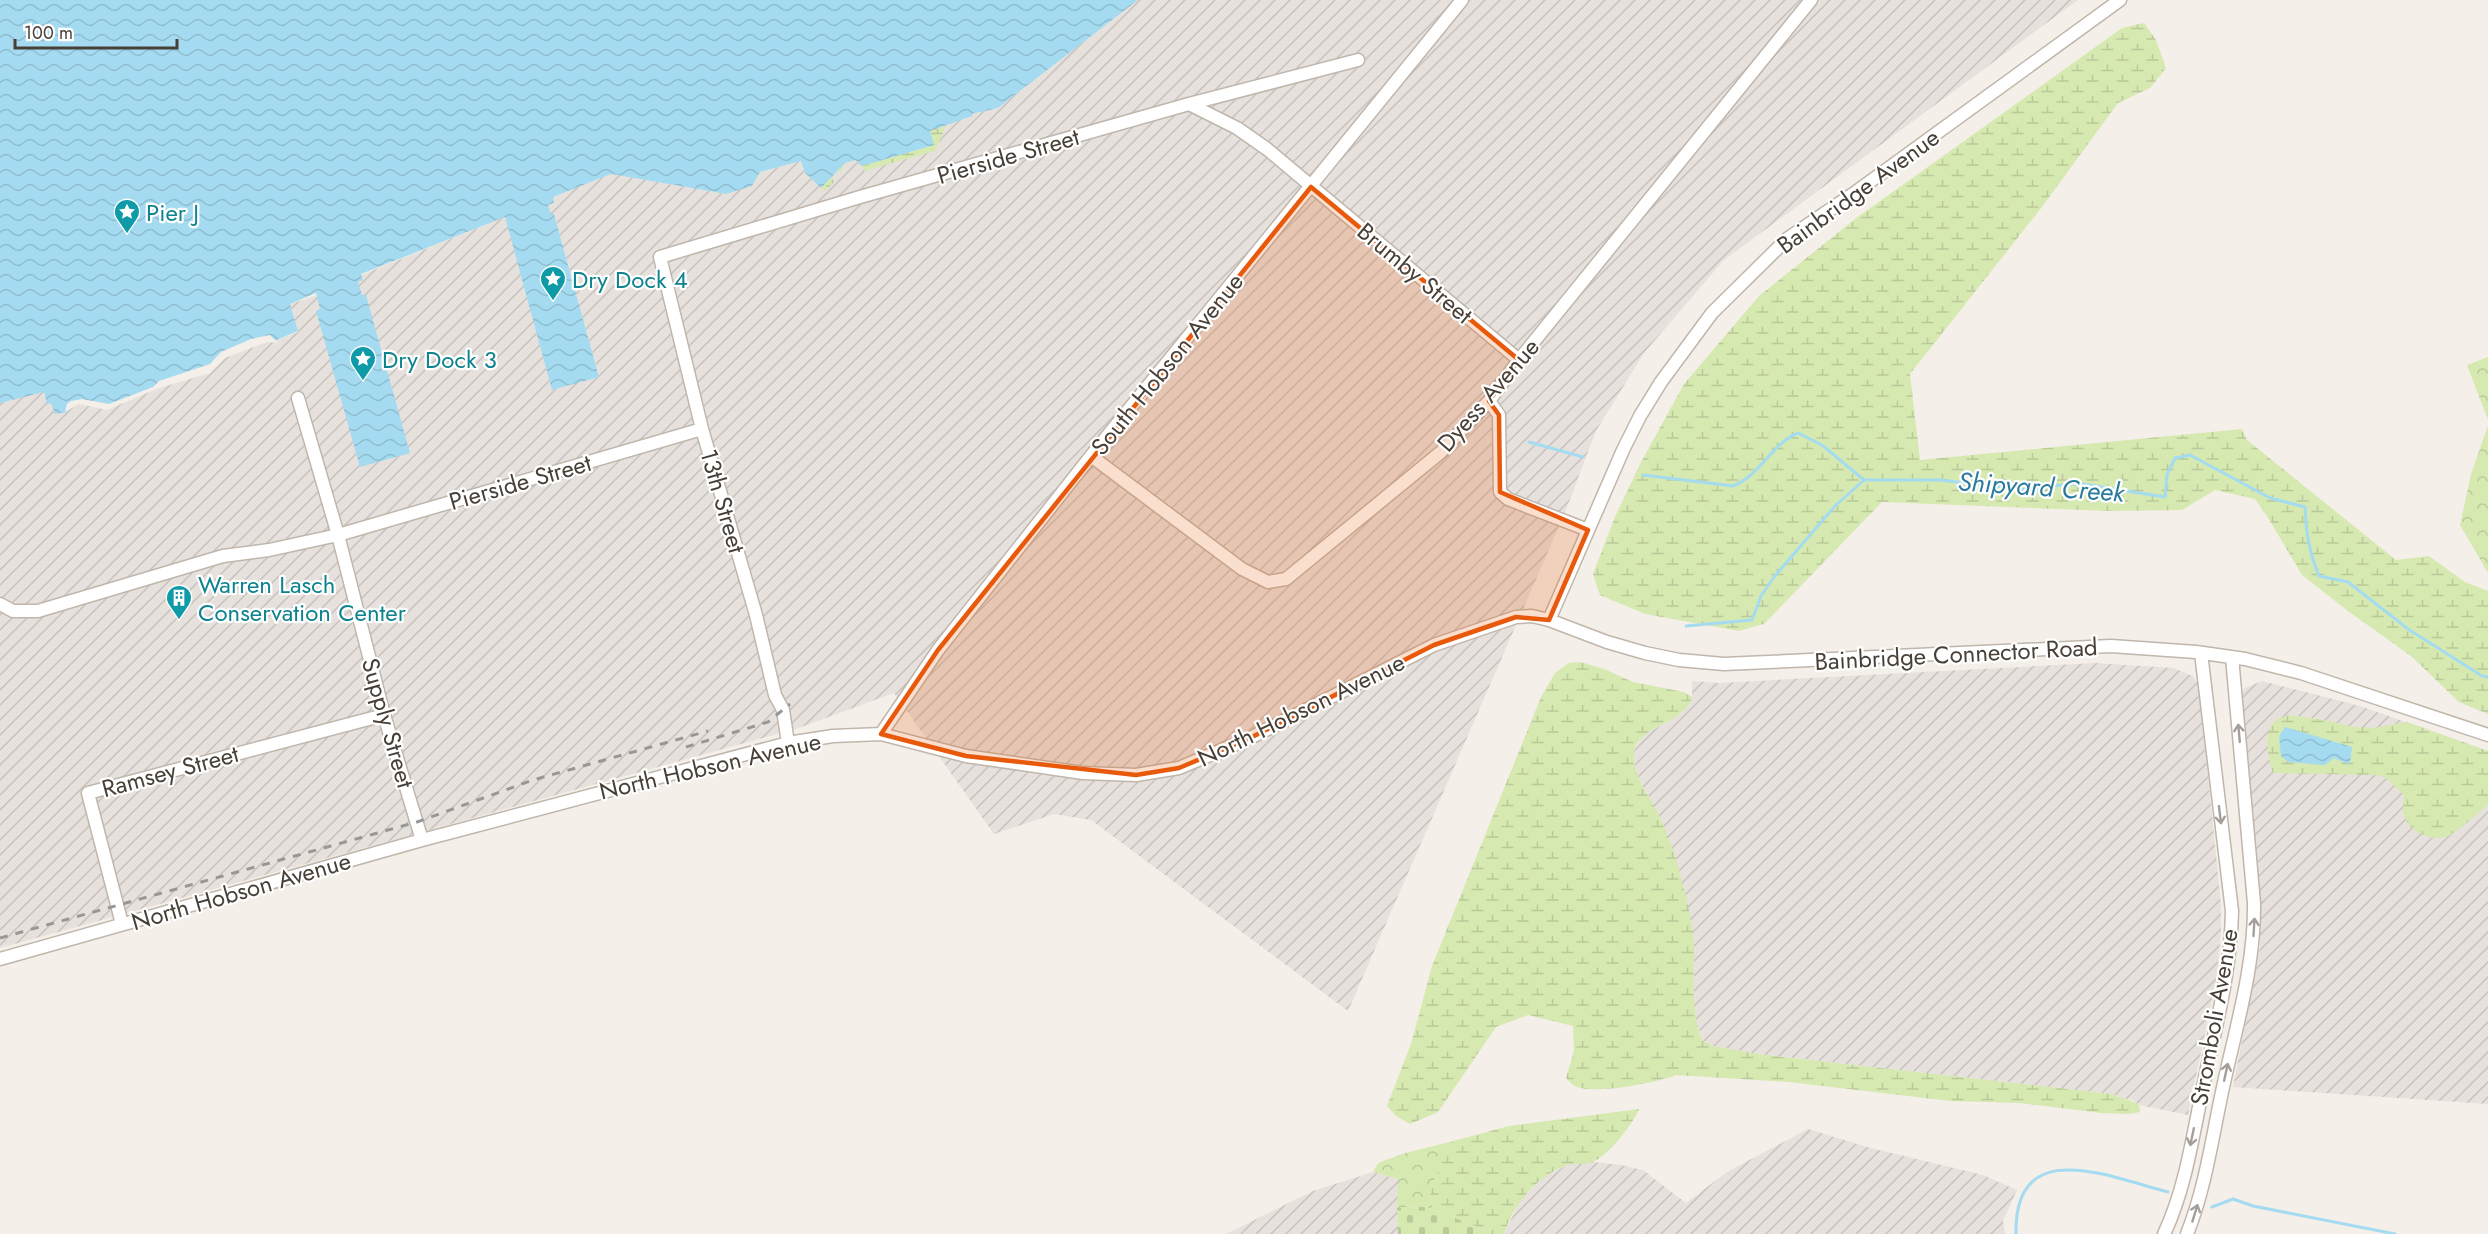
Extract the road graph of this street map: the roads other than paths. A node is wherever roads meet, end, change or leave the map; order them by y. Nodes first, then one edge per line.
1 (1462, 0) edge
2 (1811, 0) edge
3 (2120, 0) edge
4 (1358, 60) dead end
5 (1189, 104) junction
6 (1311, 187) junction
7 (660, 257) joint
8 (1519, 360) junction
9 (298, 398) dead end
10 (1489, 402) junction
11 (702, 429) junction
12 (1091, 456) junction
13 (1588, 531) junction
14 (338, 535) junction
15 (0, 604) edge
16 (1549, 620) junction
17 (2201, 653) junction
18 (2232, 657) junction
19 (384, 715) junction
20 (881, 734) junction
21 (2488, 735) edge
22 (788, 743) junction
23 (422, 840) junction
24 (122, 924) junction
25 (0, 959) edge
26 (2164, 1234) edge
27 (2187, 1234) edge

1 - 6 street, South Hobson Avenue
2 - 8 street, Dyess Avenue
3 - 13 street, Bainbridge Avenue
4 - 5 street, Pierside Street
5 - 6 street, Brumby Street
5 - 7 street, Pierside Street
6 - 8 street, Brumby Street
6 - 12 street, South Hobson Avenue
7 - 11 street, 13th Street
8 - 10 street, Dyess Avenue
9 - 14 street, Supply Street
10 - 12 street, Dyess Avenue
10 - 13 street
11 - 14 street, Pierside Street
11 - 22 street, 13th Street
12 - 20 street, South Hobson Avenue
13 - 16 street, Bainbridge Avenue
14 - 15 street, Pierside Street
14 - 19 street, Supply Street
16 - 17 street, Bainbridge Connector Road
16 - 20 street, North Hobson Avenue
17 - 18 street, Bainbridge Connector Road
17 -> 26 street, Stromboli Avenue
18 - 21 street, Bainbridge Connector Road
27 -> 18 street, Stromboli Avenue
19 - 23 street, Supply Street
19 - 24 street, Ramsey Street
20 - 22 street, North Hobson Avenue
22 - 23 street, North Hobson Avenue
23 - 24 street, North Hobson Avenue
24 - 25 street, North Hobson Avenue

